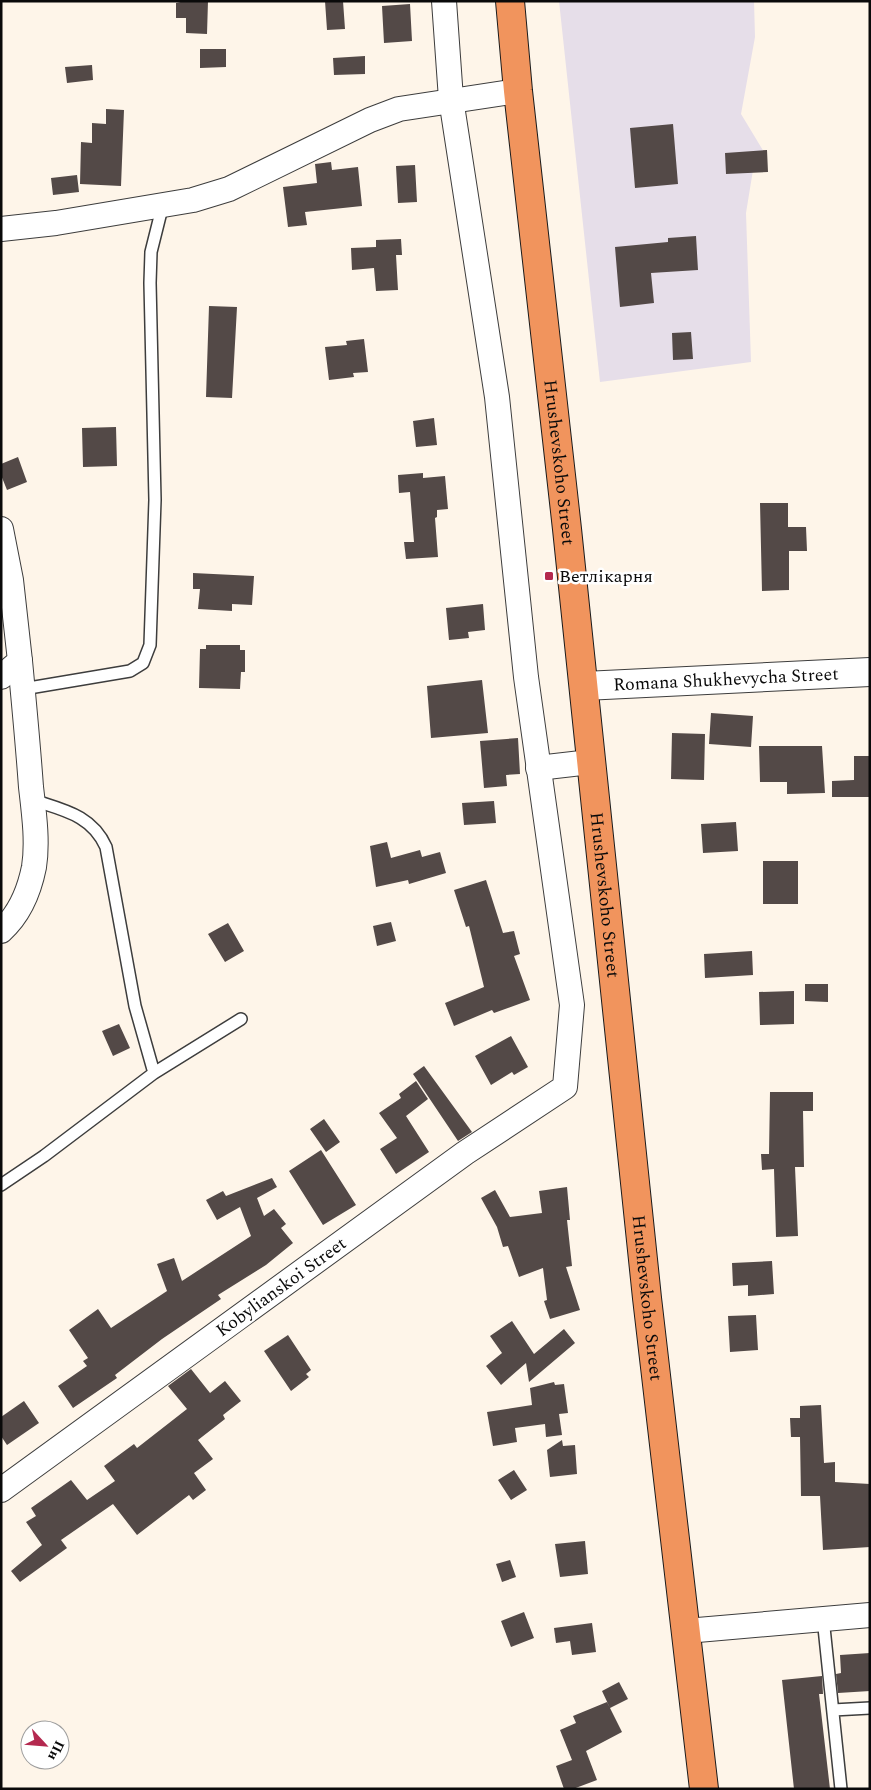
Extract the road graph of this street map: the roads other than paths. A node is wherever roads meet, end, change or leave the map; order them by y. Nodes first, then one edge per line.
1 (444, 1) edge
2 (510, 1) edge
3 (518, 91) junction
4 (451, 99) junction
5 (163, 204) junction
6 (1, 229) edge
7 (1, 529) edge
8 (20, 661) junction
9 (870, 672) edge
10 (1, 676) edge
11 (584, 686) junction
12 (23, 689) junction
13 (590, 762) junction
14 (538, 768) junction
15 (33, 800) junction
16 (1, 930) edge
17 (241, 1019) dead end
18 (154, 1073) junction
19 (1, 1185) edge
20 (1, 1490) edge
21 (870, 1616) edge
22 (823, 1618) junction
23 (686, 1631) junction
24 (870, 1708) edge
25 (833, 1710) junction
26 (704, 1789) edge
27 (841, 1789) edge

1 - 4 street
2 - 3 highway, Hrushevskoho Street
3 - 4 street
3 - 11 highway, Hrushevskoho Street
4 - 5 street
4 - 14 street
5 - 6 street
5 - 12 lane
7 - 8 street
8 - 10 street
8 - 12 street
9 - 11 street, Romana Shukhevycha Street
11 - 13 highway, Hrushevskoho Street
12 - 15 street
13 - 14 street
13 - 23 highway, Hrushevskoho Street
14 - 20 street, Kobylianskoi Street
15 - 16 street
15 - 18 lane
17 - 18 lane
18 - 19 lane
21 - 22 street
22 - 23 street
22 - 25 lane
23 - 26 highway, Hrushevskoho Street
24 - 25 lane
25 - 27 lane

